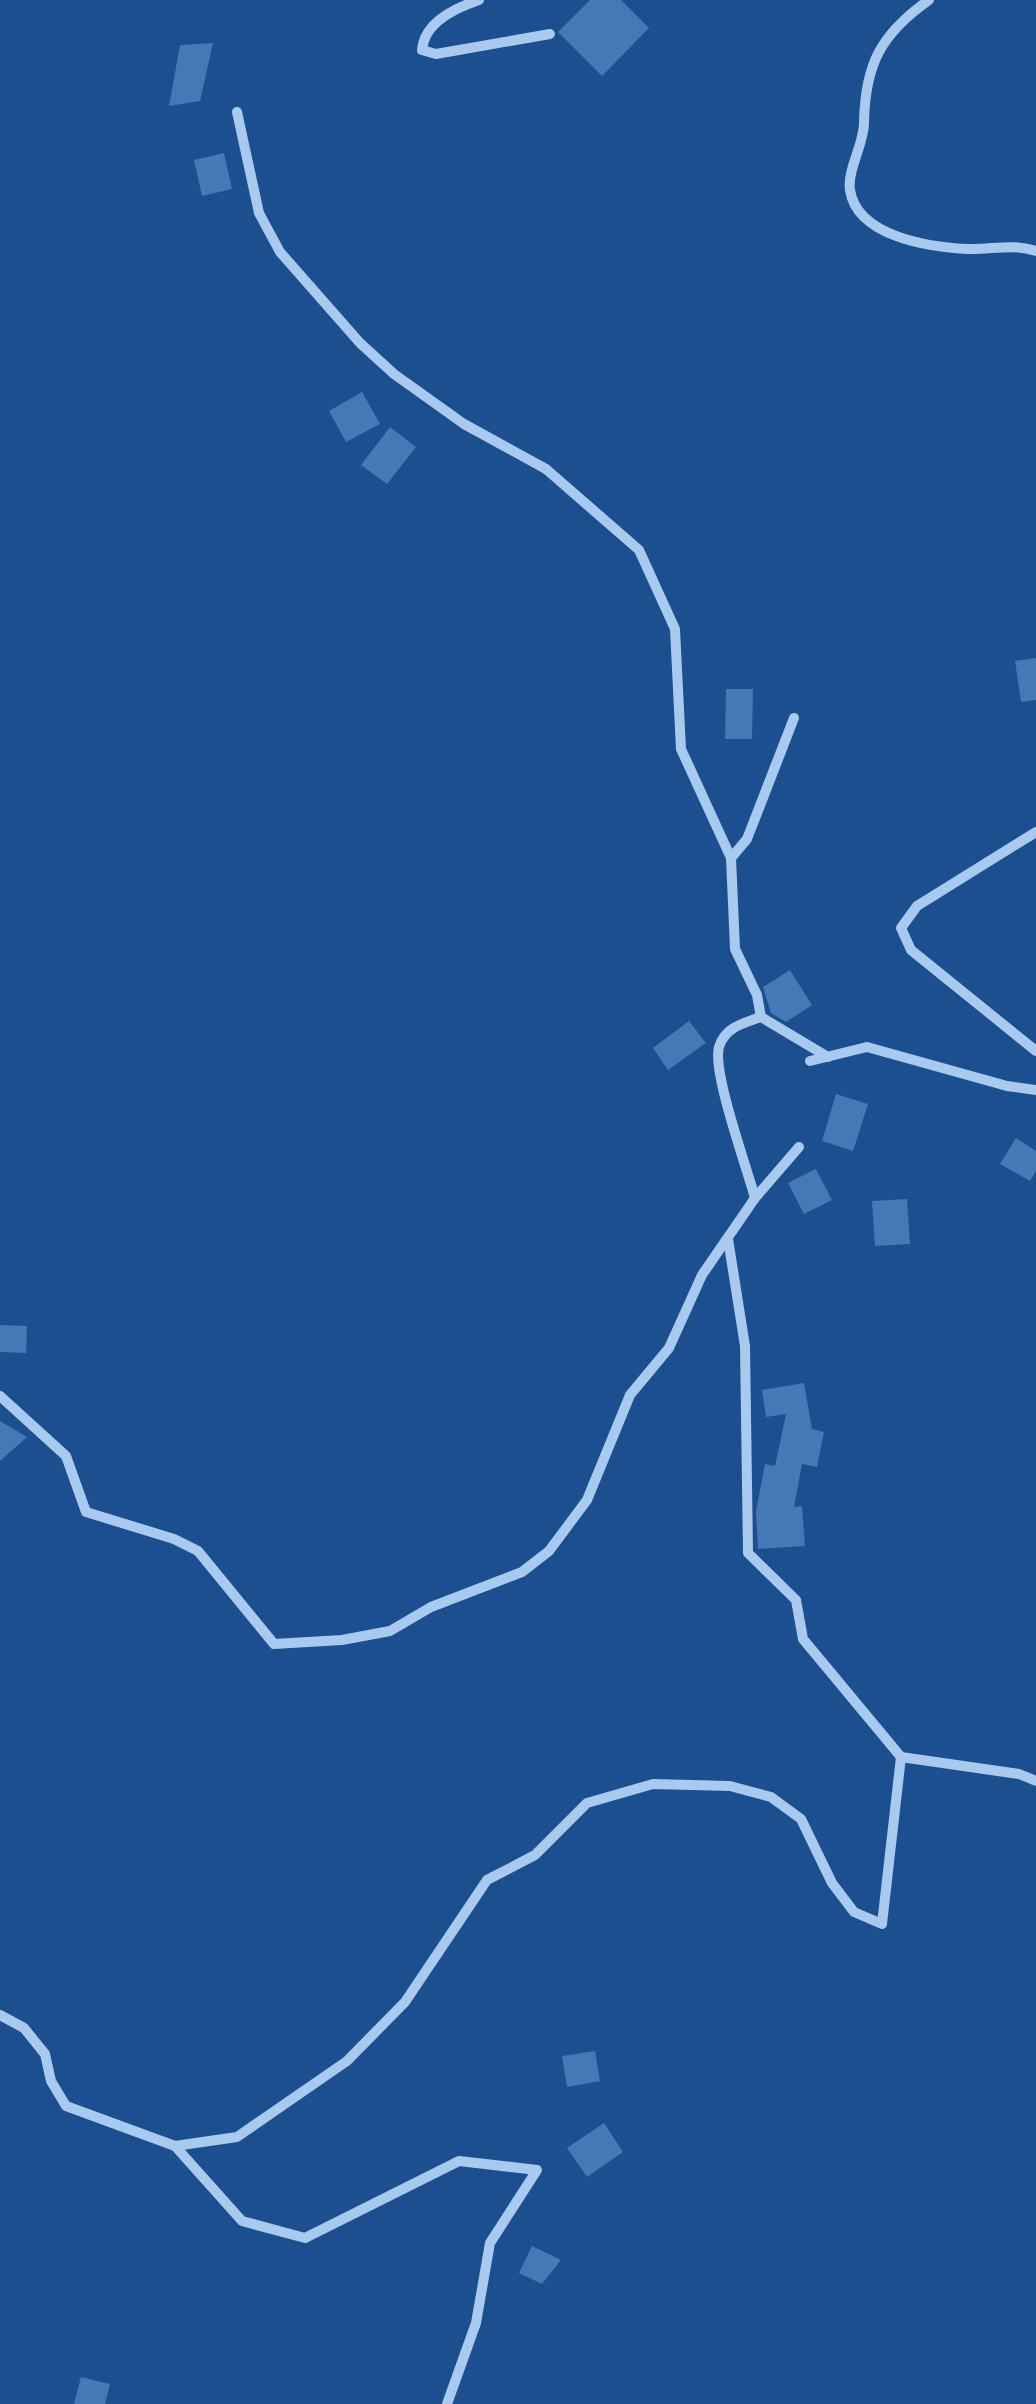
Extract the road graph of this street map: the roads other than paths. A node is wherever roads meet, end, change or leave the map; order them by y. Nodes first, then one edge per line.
1 (478, 0) edge
2 (929, 0) edge
3 (550, 34) dead end
4 (237, 112) dead end
5 (1036, 251) edge
6 (794, 718) dead end
7 (1036, 832) edge
8 (730, 858) junction
9 (762, 1017) junction
10 (1036, 1051) edge
11 (828, 1057) junction
12 (810, 1061) dead end
13 (1036, 1090) edge
14 (800, 1147) dead end
15 (755, 1198) junction
16 (728, 1238) junction
17 (0, 1396) edge
18 (900, 1757) junction
19 (1036, 1781) edge
20 (0, 2015) edge
21 (175, 2146) junction
22 (447, 2404) edge

1 - 3 street
2 - 5 street
4 - 8 street
6 - 8 street
7 - 10 street
8 - 9 street
9 - 11 street
9 - 15 street
11 - 12 street
11 - 13 street
14 - 15 street
15 - 16 street
16 - 17 street
16 - 18 street
18 - 19 street
18 - 21 street
20 - 21 street
21 - 22 street

